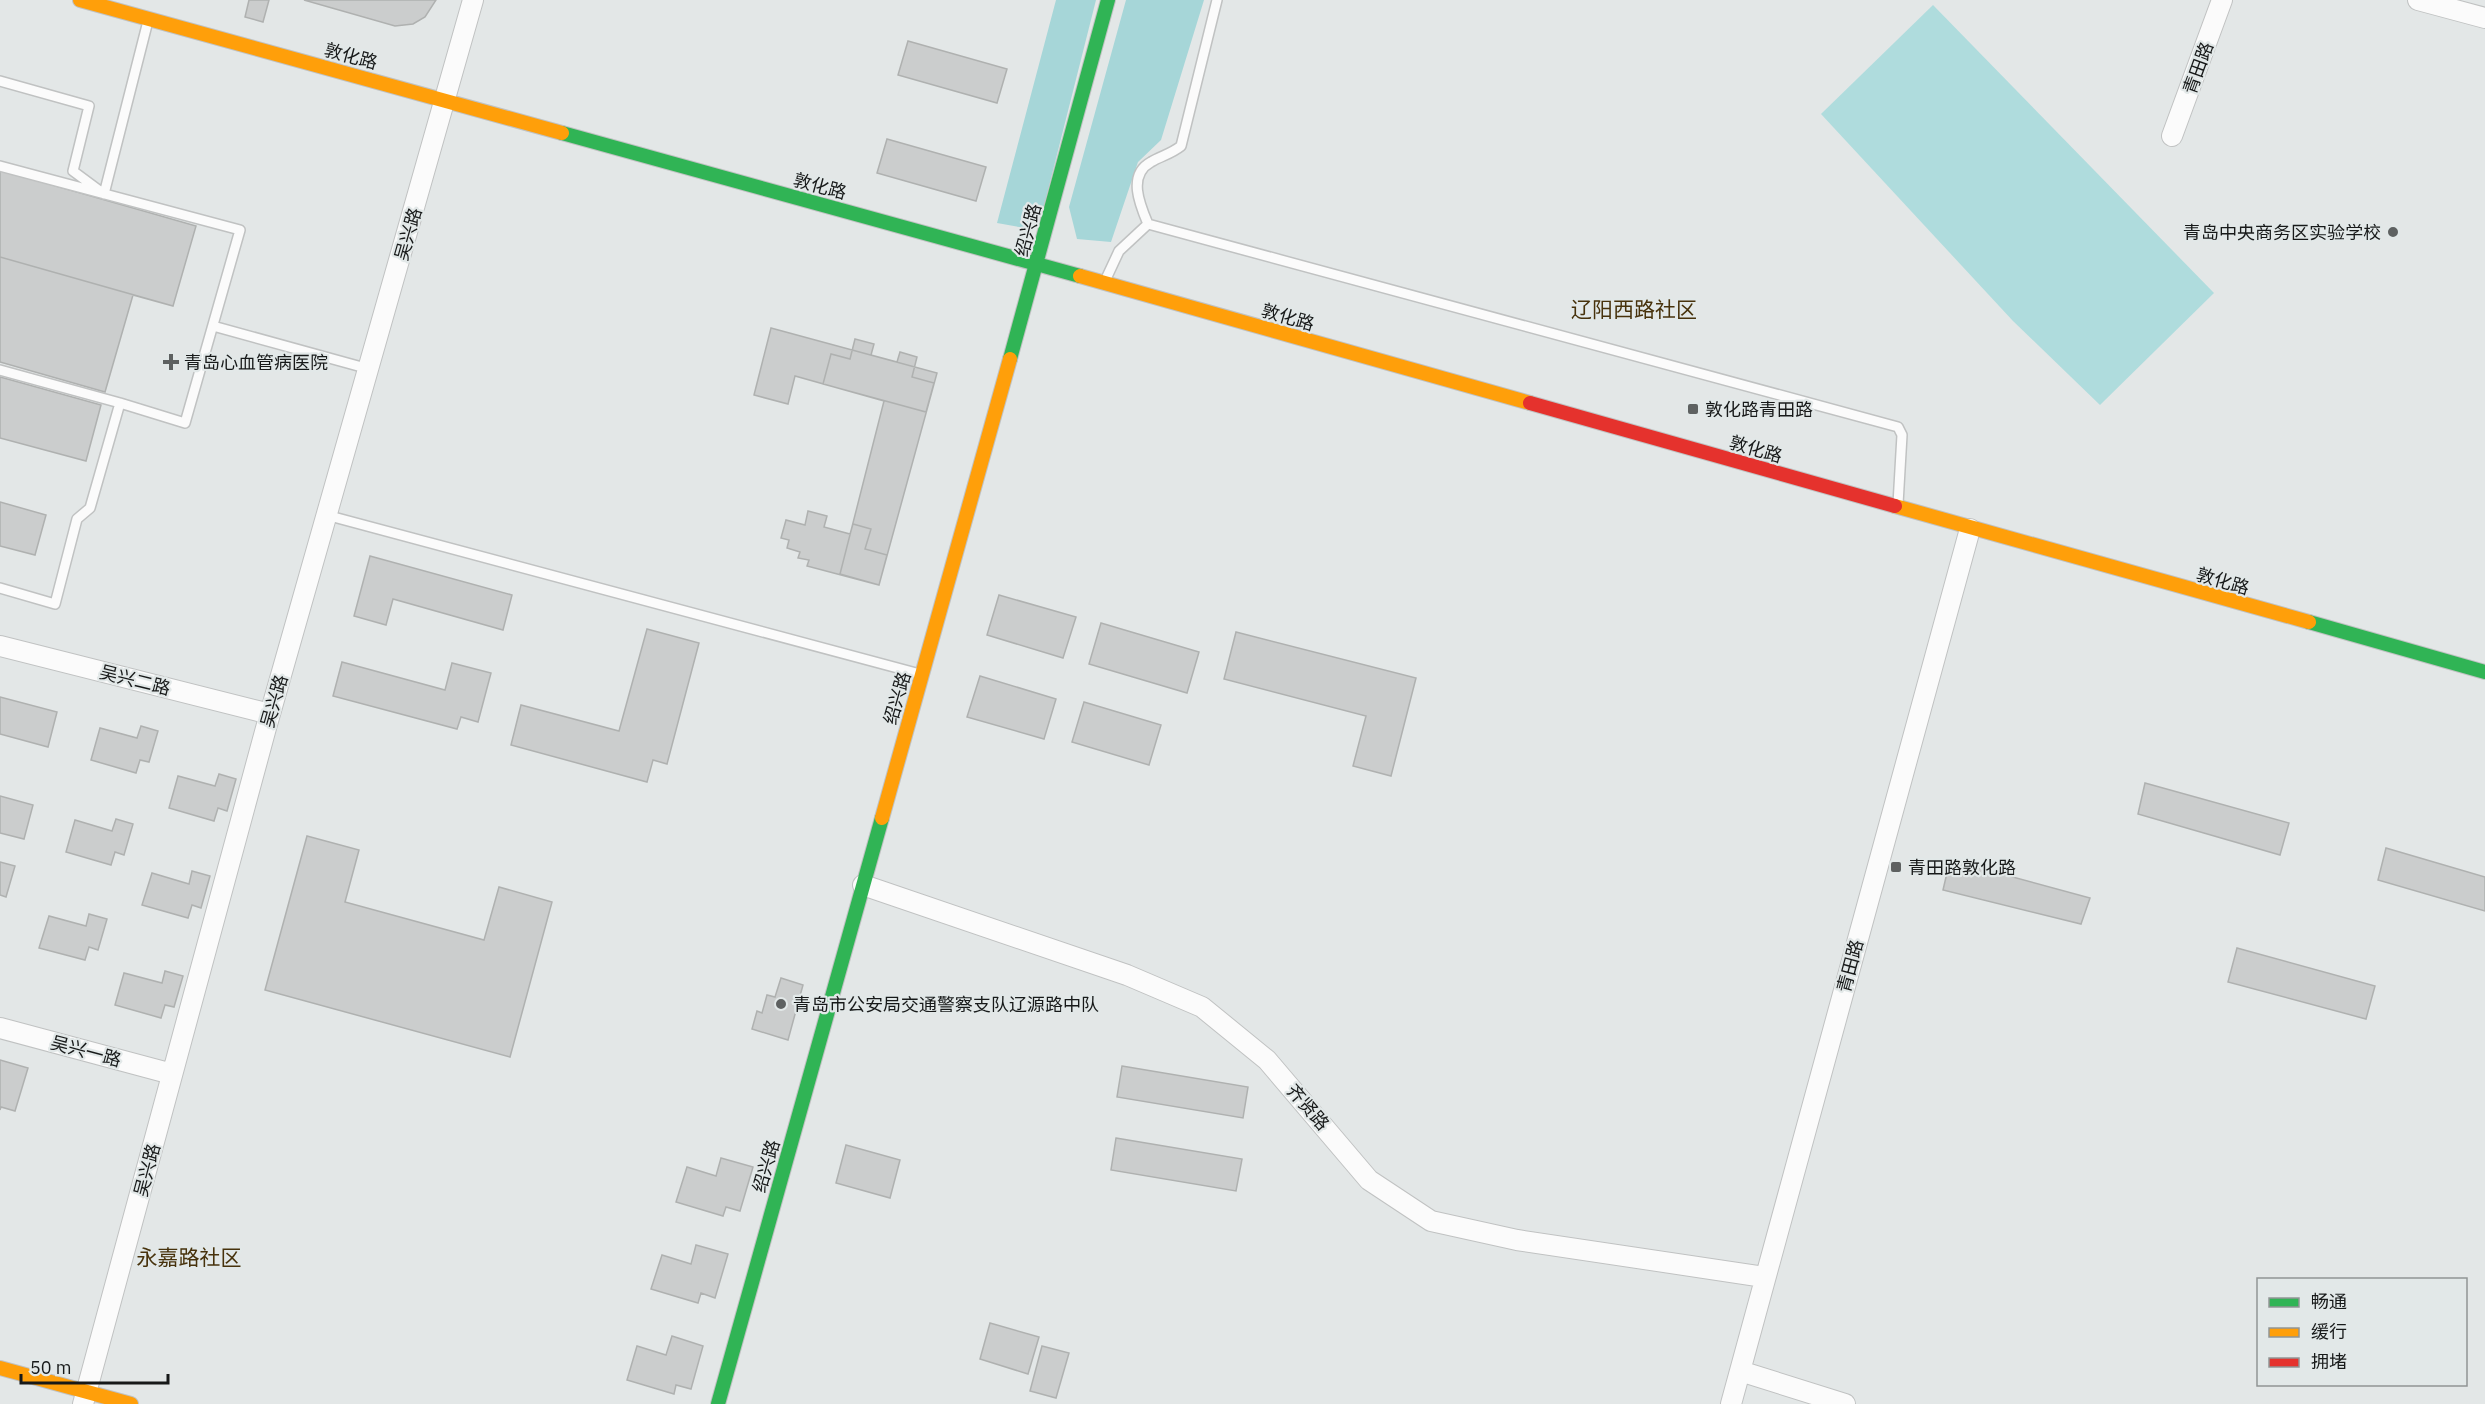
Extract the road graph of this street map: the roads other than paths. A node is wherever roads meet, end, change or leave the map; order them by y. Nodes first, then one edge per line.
1 (80, 0) edge
2 (473, 0) edge
3 (1108, 0) edge
4 (1217, 0) edge
5 (2222, 0) edge
6 (2418, 0) edge
7 (2485, 18) edge
8 (148, 19) junction
9 (0, 81) edge
10 (446, 101) junction
11 (2172, 136) dead end
12 (0, 165) edge
13 (104, 194) junction
14 (1148, 224) junction
15 (1038, 264) junction
16 (1104, 283) junction
17 (213, 326) junction
18 (369, 369) junction
19 (0, 370) edge
20 (120, 403) junction
21 (1898, 508) junction
22 (326, 516) junction
23 (1970, 529) junction
24 (0, 588) edge
25 (0, 646) edge
26 (2485, 672) edge
27 (922, 675) junction
28 (270, 714) junction
29 (863, 885) junction
30 (0, 1028) edge
31 (172, 1074) junction
32 (1764, 1277) junction
33 (0, 1368) edge
34 (1740, 1371) junction
35 (85, 1398) edge
36 (131, 1404) edge
37 (718, 1404) edge
38 (1731, 1404) edge
39 (1845, 1404) edge

1 - 8 main road, 敦化路
2 - 10 street, 吴兴路
3 - 15 main road, 绍兴路
4 - 14 lane
5 - 11 street, 青田路
6 - 7 street
8 - 10 main road, 敦化路
8 - 13 lane
9 - 13 lane
10 - 15 main road, 敦化路
10 - 18 street, 吴兴路
12 - 13 lane
13 - 17 lane
14 - 16 lane
14 - 21 lane
15 - 16 main road, 敦化路
15 - 27 main road, 绍兴路
16 - 21 main road, 敦化路
17 - 18 lane
17 - 20 lane
18 - 22 street, 吴兴路
19 - 20 lane
20 - 24 lane
21 - 23 main road, 敦化路
22 - 27 lane
22 - 28 street, 吴兴路
23 - 26 main road, 敦化路
23 - 32 street, 青田路
25 - 28 street, 吴兴二路
27 - 29 main road, 绍兴路
28 - 31 street, 吴兴路
29 - 32 street, 齐贤路
29 - 37 main road, 绍兴路
30 - 31 street, 吴兴一路
31 - 35 street, 吴兴路
32 - 34 street, 青田路
33 - 35 main road
34 - 38 street, 青田路
34 - 39 street
35 - 36 main road

